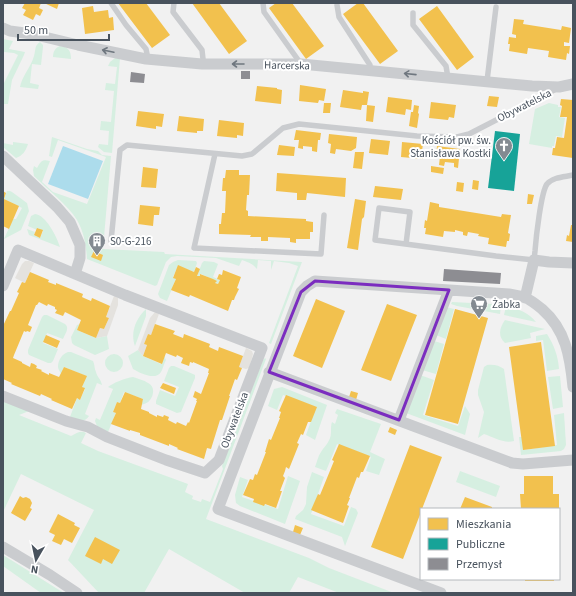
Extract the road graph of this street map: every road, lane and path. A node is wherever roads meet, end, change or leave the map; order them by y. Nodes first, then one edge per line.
1 (112, 3) edge
2 (174, 3) edge
3 (263, 3) edge
4 (338, 5) dead end
5 (496, 7) dead end
6 (413, 13) dead end
7 (3, 28) edge
8 (146, 59) junction
9 (202, 64) junction
10 (301, 64) junction
11 (370, 70) junction
12 (448, 78) junction
13 (487, 81) junction
14 (573, 84) edge
15 (560, 87) junction
16 (215, 154) junction
17 (3, 156) edge
18 (573, 175) edge
19 (324, 215) dead end
20 (111, 241) dead end
21 (406, 244) junction
22 (534, 260) junction
23 (573, 263) edge
24 (75, 274) junction
25 (3, 286) edge
26 (449, 290) junction
27 (525, 298) junction
28 (269, 372) junction
29 (573, 387) edge
30 (3, 396) edge
31 (399, 420) junction
32 (573, 460) edge
33 (3, 547) edge
34 (77, 593) edge
35 (441, 593) edge

1 - 8 lane
2 - 9 lane
3 - 10 lane
4 - 11 lane
5 - 13 lane
6 - 12 lane
8 -> 7 street, Harcerska
8 - 9 street, Harcerska
10 -> 9 street, Harcerska
10 - 11 street, Harcerska
12 -> 11 street, Harcerska
12 - 13 street, Harcerska
13 - 15 street, Harcerska
14 - 15 street, Harcerska
15 - 16 lane, Obywatelska
16 - 19 lane
16 - 20 lane, Obywatelska
17 - 24 street
18 - 22 lane
21 - 21 lane
21 - 22 lane
22 - 23 street
22 - 27 street
24 - 25 street, Obywatelska
24 - 30 street, Obywatelska
26 - 27 street, Obywatelska
26 - 28 street, Obywatelska
26 - 31 street
27 - 29 street, Obywatelska
28 - 31 street
28 - 35 street, Obywatelska
31 - 32 street
33 - 34 street

